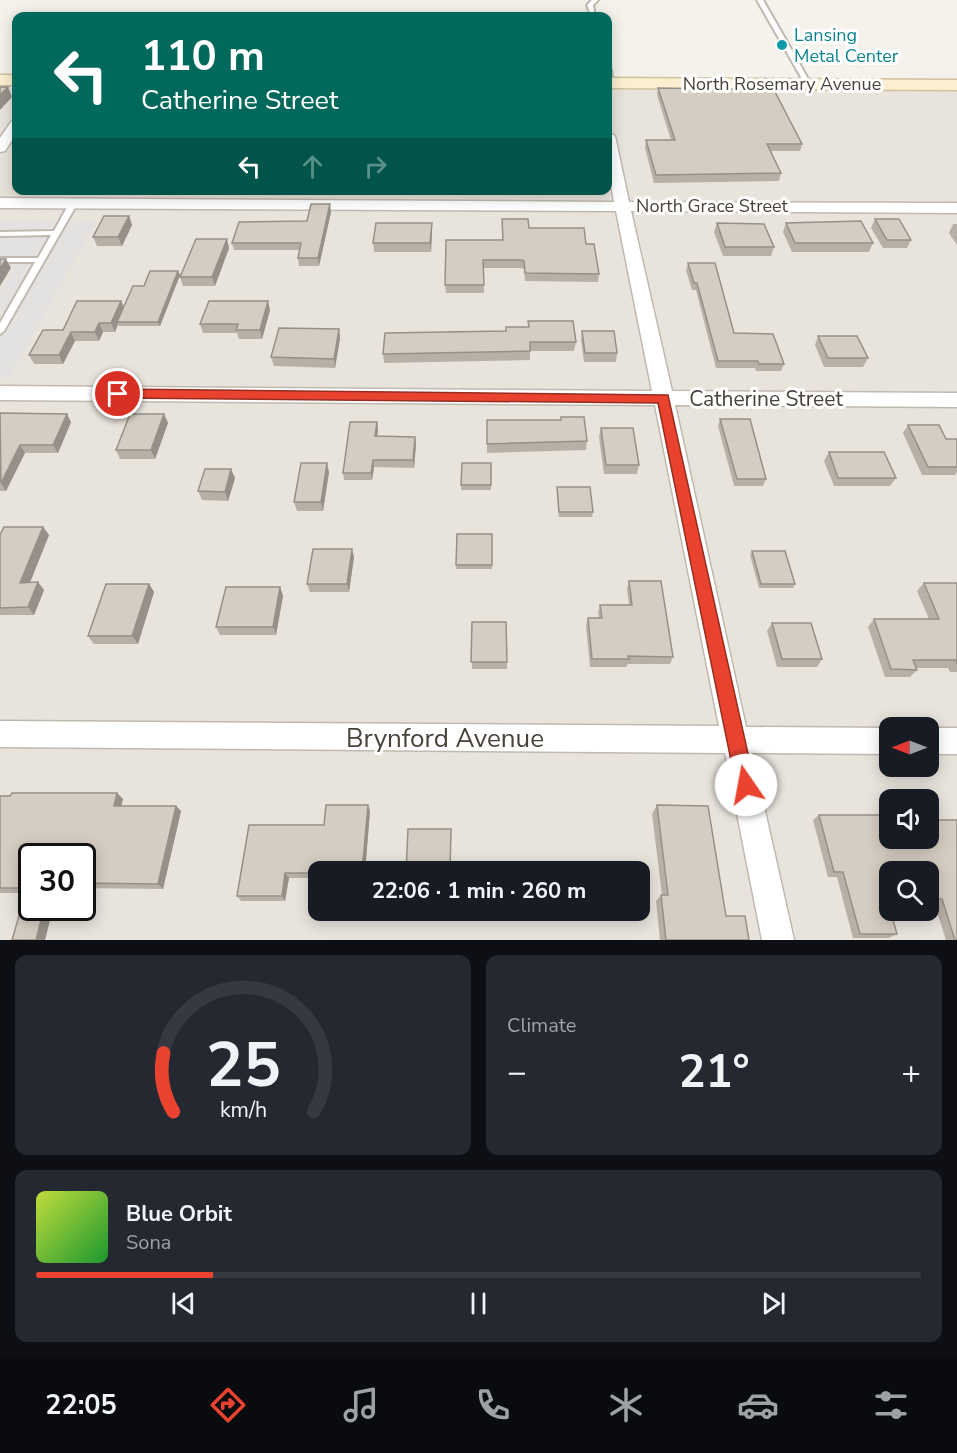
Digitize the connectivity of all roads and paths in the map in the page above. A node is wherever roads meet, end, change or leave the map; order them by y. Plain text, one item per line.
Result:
1 (760, 0) edge
2 (612, 79) edge
3 (808, 84) junction
4 (957, 85) edge
5 (12, 130) edge
6 (0, 148) edge
7 (612, 154) edge
8 (0, 203) edge
9 (73, 204) junction
10 (624, 206) junction
11 (957, 208) edge
12 (57, 233) junction
13 (0, 234) edge
14 (40, 260) junction
15 (0, 261) edge
16 (3, 322) edge
17 (0, 331) edge
18 (0, 393) edge
19 (663, 399) junction
20 (957, 399) edge
21 (0, 734) edge
22 (736, 740) junction
23 (879, 741) edge
24 (939, 741) edge
25 (957, 741) edge
26 (778, 940) edge

1 - 3 lane
2 - 3 street, North Rosemary Avenue
3 - 4 street, North Rosemary Avenue
5 - 6 street
7 - 10 street
8 - 9 street, North Grace Street
9 - 10 street, North Grace Street
9 - 12 lane
10 - 11 street, North Grace Street
10 - 19 street
12 - 13 lane
12 - 14 lane
14 - 15 lane
14 - 16 lane
16 - 17 lane
18 - 19 street, Catherine Street
19 - 20 street, Catherine Street
19 - 22 street
21 - 22 street, Brynford Avenue
22 - 23 street, Brynford Avenue
22 - 26 street
24 - 25 street

